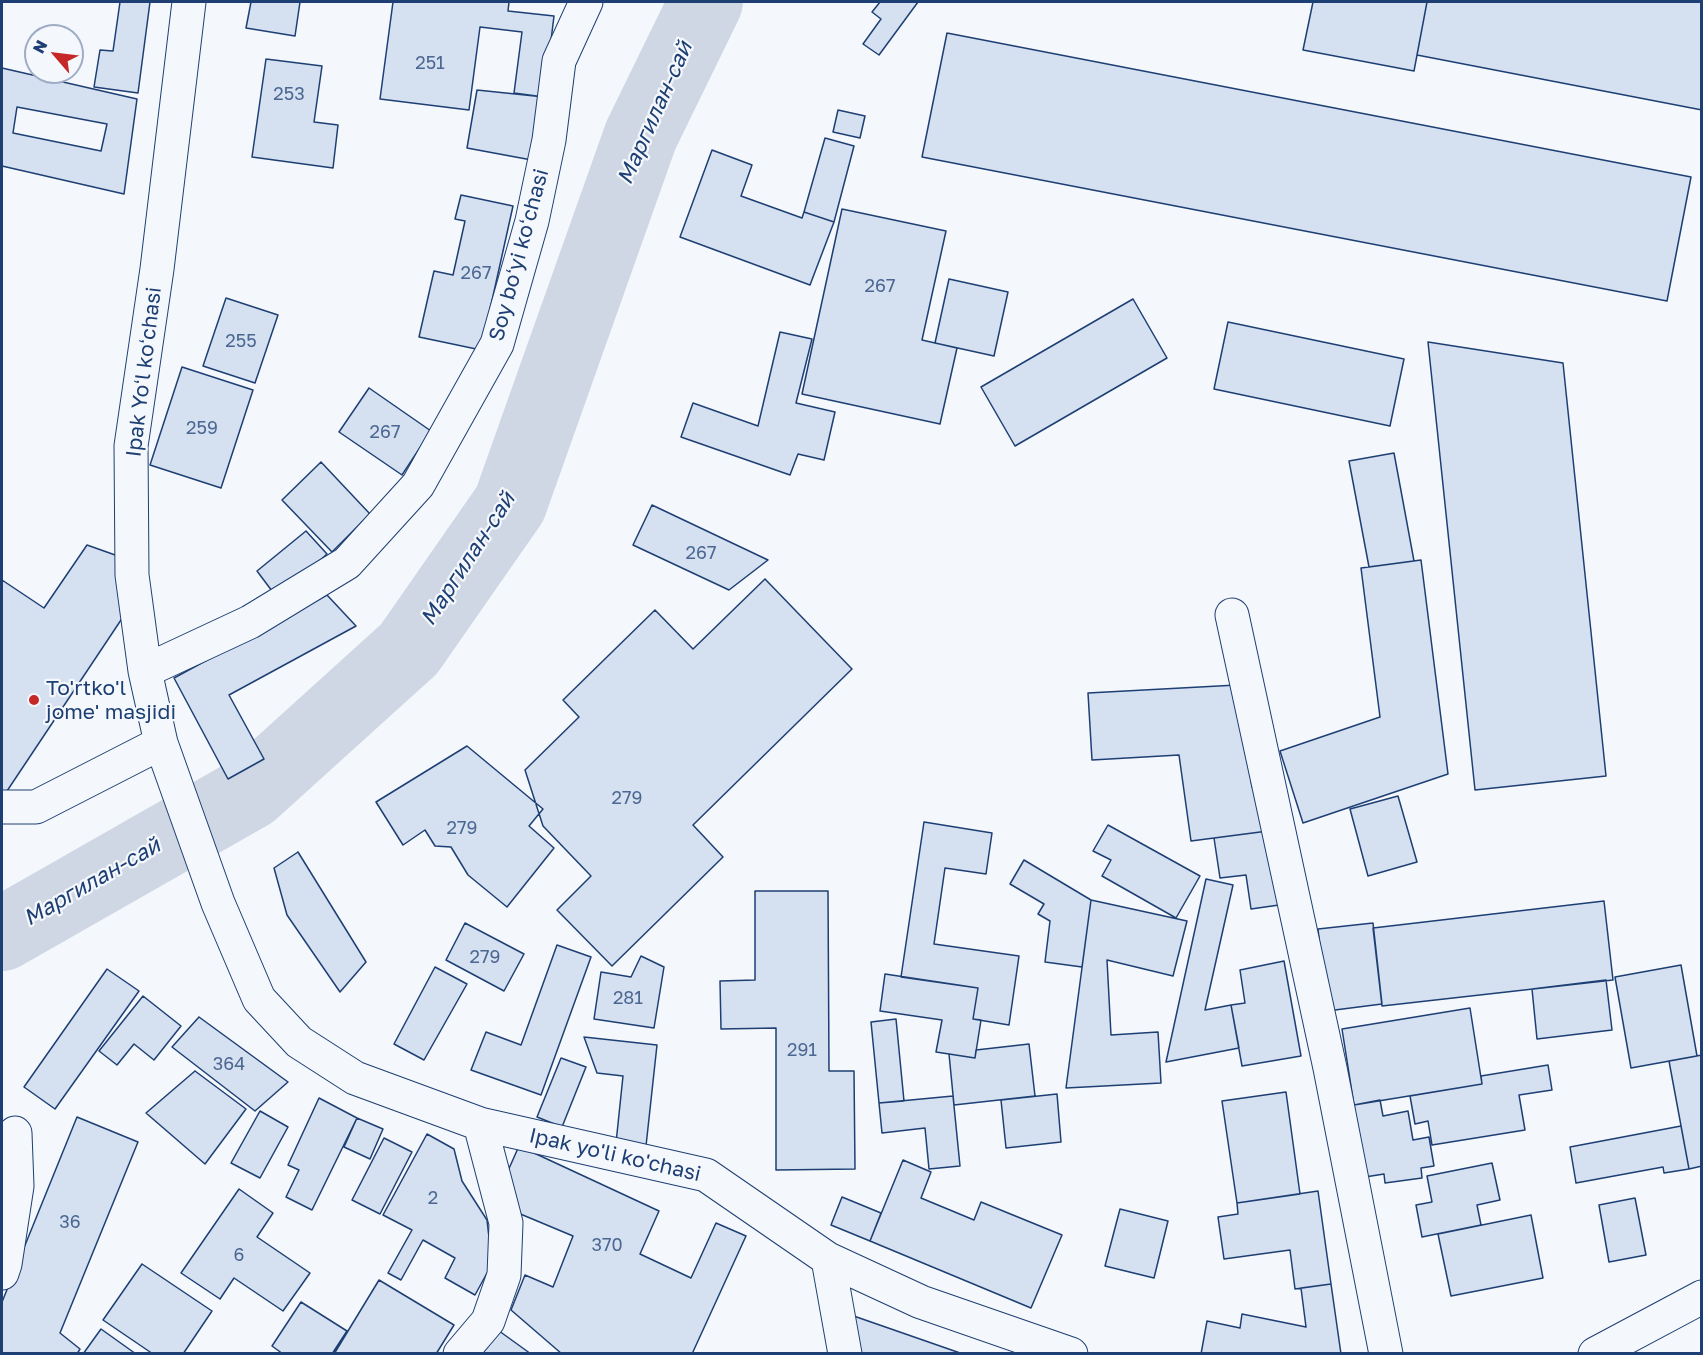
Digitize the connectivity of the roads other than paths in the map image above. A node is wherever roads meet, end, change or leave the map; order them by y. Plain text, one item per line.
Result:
1 (189, 2) edge
2 (586, 2) edge
3 (1232, 615) dead end
4 (145, 671) junction
5 (161, 743) junction
6 (180, 796) joint
7 (2, 807) edge
8 (480, 1124) junction
9 (15, 1132) dead end
10 (828, 1259) junction
11 (2, 1273) edge
12 (1701, 1297) edge
13 (460, 1353) edge
14 (845, 1353) edge
15 (1071, 1353) edge
16 (1386, 1353) edge
17 (1595, 1353) edge

1 - 4 street, Ipak Yoʻl koʻchasi
2 - 4 street, Soy boʻyi koʻchasi
3 - 16 street
4 - 5 street, Ipak Yoʻl koʻchasi
5 - 6 street, Ipak Yoʻl koʻchasi
5 - 7 street
6 - 8 street, Ipak yo'li ko'chasi
8 - 10 street, Ipak yo'li ko'chasi
8 - 13 street
9 - 11 street
10 - 14 street
10 - 15 street, Ipak yo'li ko'chasi
12 - 17 street

